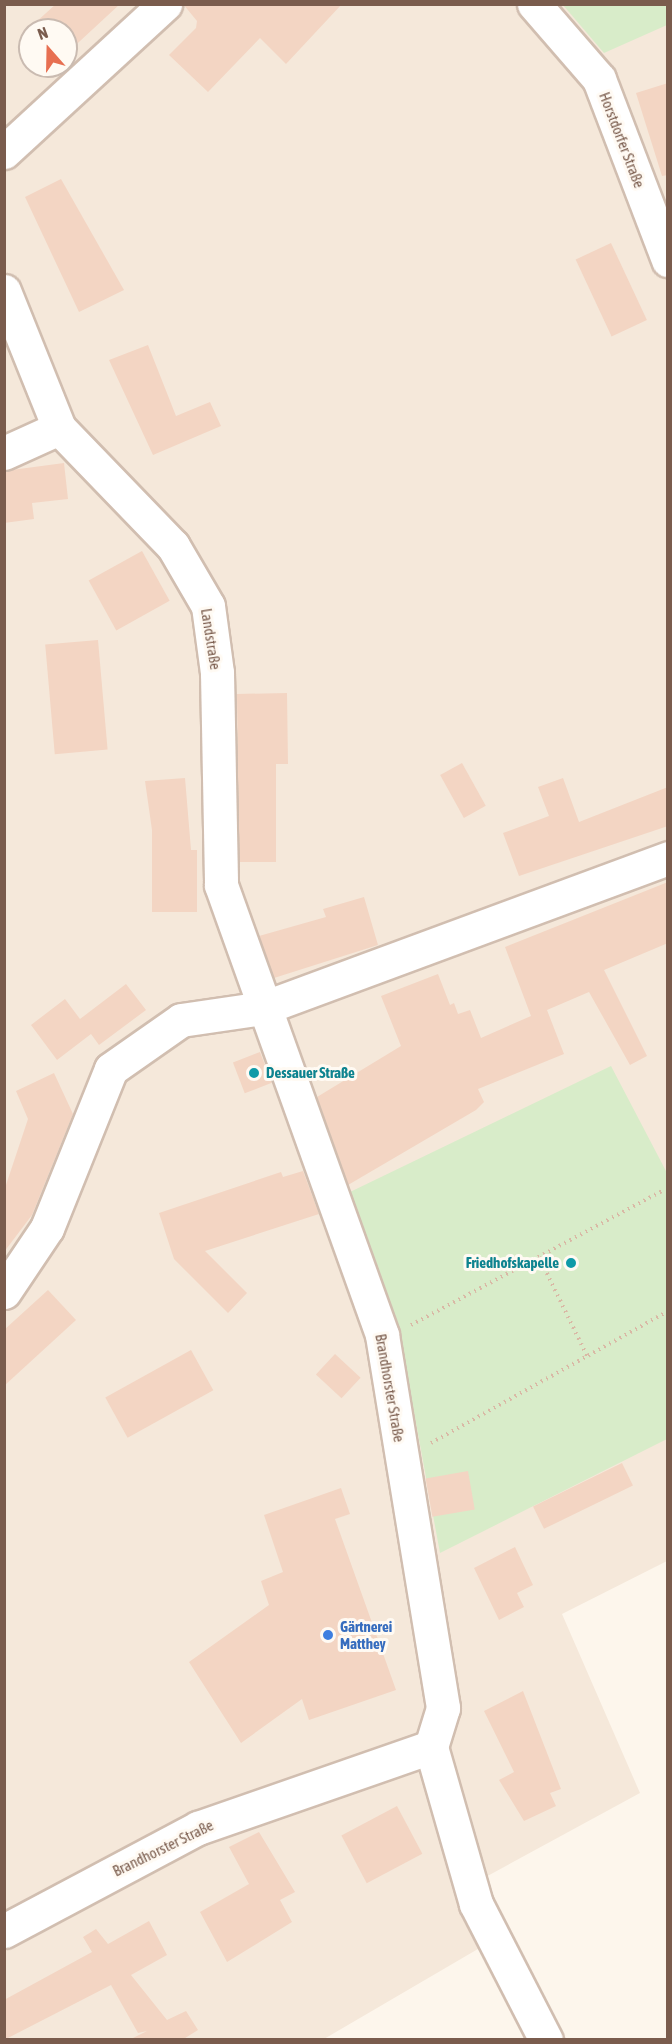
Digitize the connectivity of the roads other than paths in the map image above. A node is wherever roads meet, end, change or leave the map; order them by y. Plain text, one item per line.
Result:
1 (165, 4) edge
2 (534, 4) edge
3 (4, 152) edge
4 (668, 260) edge
5 (4, 291) edge
6 (59, 428) junction
7 (4, 453) edge
8 (668, 858) edge
9 (263, 1008) junction
10 (4, 1292) edge
11 (431, 1747) junction
12 (4, 1931) edge
13 (546, 2040) edge

1 - 3 street
2 - 4 street, Horstdorfer Straße
5 - 6 street, Landstraße
6 - 7 street
6 - 9 street, Landstraße
8 - 9 street
9 - 10 street
9 - 11 street, Brandhorster Straße
11 - 12 street, Brandhorster Straße
11 - 13 street

